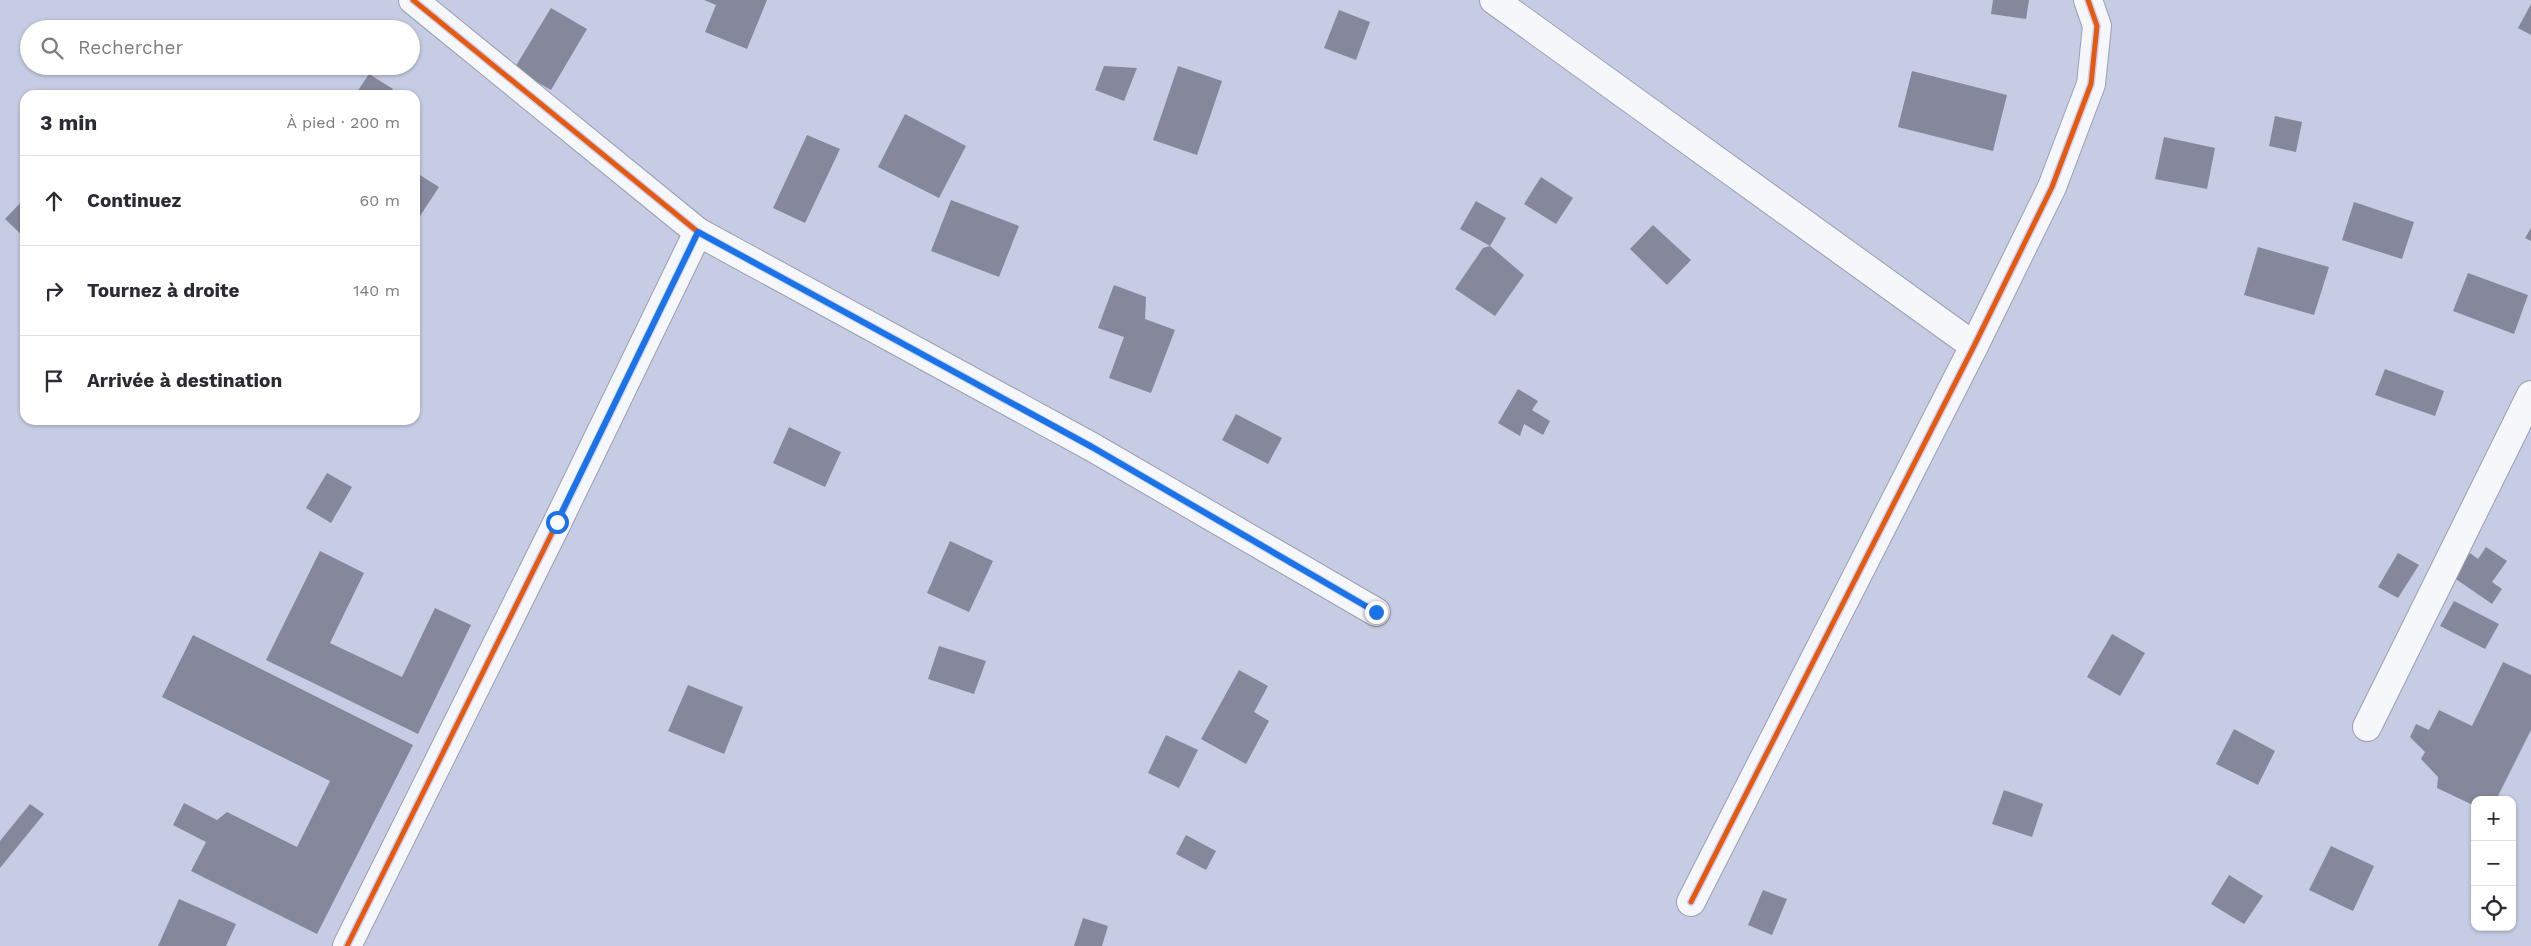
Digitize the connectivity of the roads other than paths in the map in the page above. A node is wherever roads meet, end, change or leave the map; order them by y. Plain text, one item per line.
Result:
1 (413, 0) edge
2 (1494, 0) edge
3 (2088, 0) edge
4 (698, 232) junction
5 (1974, 346) junction
6 (2531, 395) edge
7 (1376, 612) dead end
8 (2367, 727) dead end
9 (1691, 902) dead end
10 (347, 946) edge

1 - 4 street
2 - 5 street
3 - 5 street
4 - 7 street
4 - 10 street
5 - 9 street
6 - 8 street

